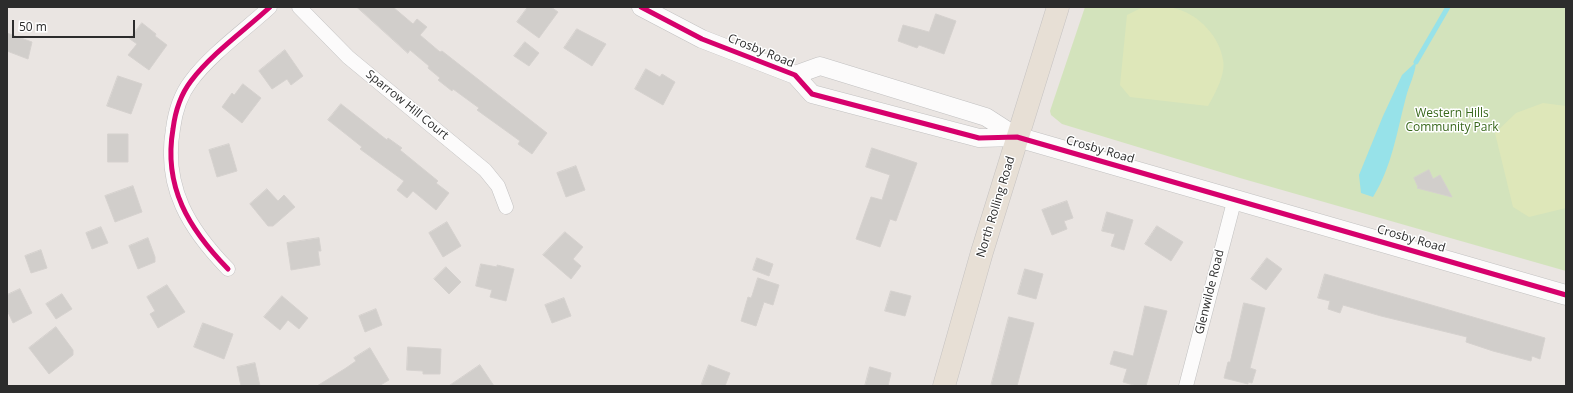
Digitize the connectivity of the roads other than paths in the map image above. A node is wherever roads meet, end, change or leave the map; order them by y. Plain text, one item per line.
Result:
1 (270, 7) edge
2 (300, 7) edge
3 (641, 7) edge
4 (1058, 7) edge
5 (795, 75) junction
6 (1017, 137) junction
7 (1234, 198) junction
8 (506, 207) dead end
9 (228, 269) dead end
10 (1566, 295) edge
11 (944, 386) edge
12 (1186, 386) edge

1 - 9 street
2 - 8 street, Sparrow Hill Court
3 - 5 street, Crosby Road
4 - 6 main road, North Rolling Road
5 - 6 street, Crosby Road
5 - 6 street, Crosby Road
6 - 7 main road, Crosby Road
6 - 11 main road, North Rolling Road
7 - 10 main road, Crosby Road
7 - 12 street, Glenwilde Road

